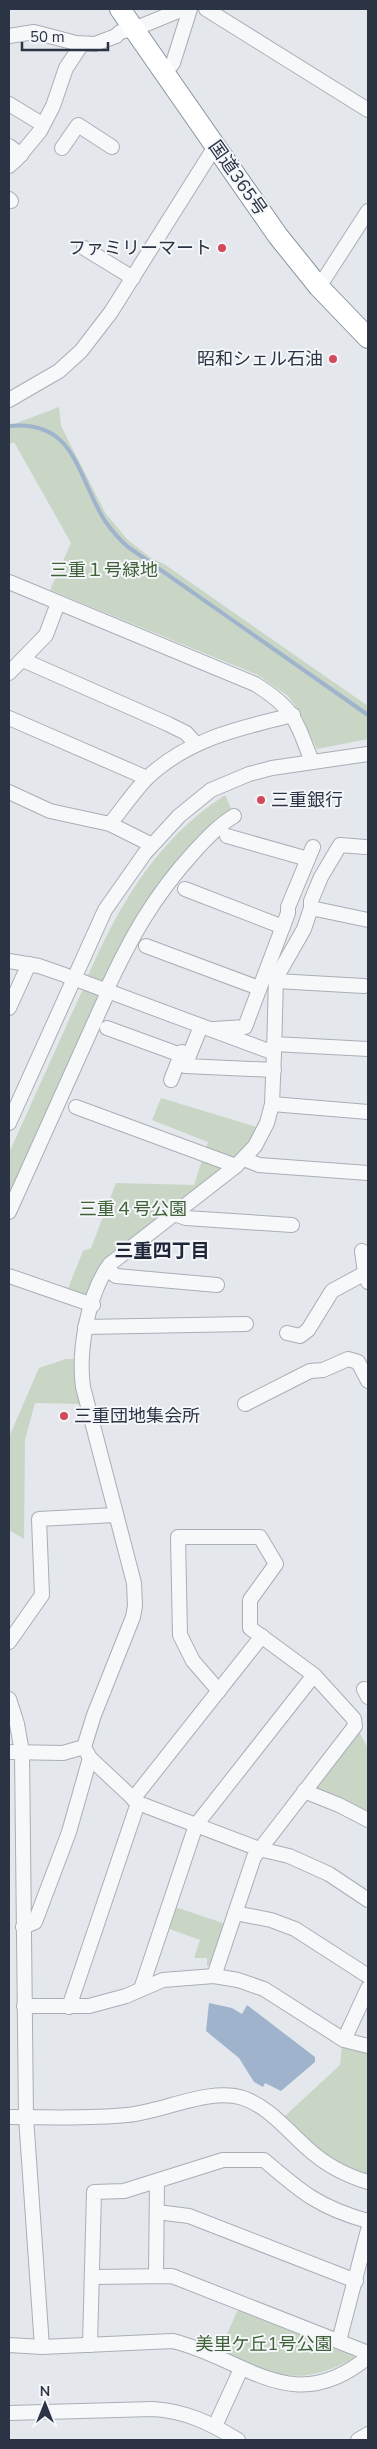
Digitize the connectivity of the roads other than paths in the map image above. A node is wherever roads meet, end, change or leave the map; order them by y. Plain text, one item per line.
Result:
1 (120, 9) edge
2 (183, 9) edge
3 (190, 9) edge
4 (206, 9) edge
5 (134, 29) junction
6 (9, 36) edge
7 (82, 44) junction
8 (165, 73) junction
9 (9, 104) edge
10 (368, 110) edge
11 (42, 124) junction
12 (216, 145) junction
13 (9, 146) edge
14 (112, 147) dead end
15 (62, 148) dead end
16 (20, 155) junction
17 (9, 168) edge
18 (368, 211) edge
19 (84, 248) dead end
20 (133, 278) junction
21 (319, 287) junction
22 (368, 338) edge
23 (9, 400) edge
24 (9, 582) edge
25 (58, 603) junction
26 (18, 659) edge
27 (9, 673) edge
28 (293, 714) junction
29 (9, 718) edge
30 (196, 744) junction
31 (368, 754) edge
32 (312, 762) junction
33 (147, 778) junction
34 (9, 792) edge
35 (234, 816) dead end
36 (110, 824) junction
37 (227, 836) dead end
38 (152, 845) junction
39 (365, 847) dead end
40 (185, 889) dead end
41 (311, 908) junction
42 (368, 920) edge
43 (282, 927) junction
44 (146, 946) dead end
45 (9, 961) edge
46 (29, 964) junction
47 (73, 979) junction
48 (276, 981) junction
49 (364, 986) dead end
50 (259, 988) junction
51 (107, 991) junction
52 (9, 1008) edge
53 (201, 1026) junction
54 (107, 1028) dead end
55 (274, 1048) junction
56 (368, 1049) edge
57 (181, 1055) junction
58 (274, 1070) junction
59 (171, 1080) dead end
60 (272, 1104) junction
61 (76, 1106) dead end
62 (368, 1112) edge
63 (9, 1123) edge
64 (240, 1162) junction
65 (368, 1174) edge
66 (9, 1212) edge
67 (174, 1214) junction
68 (292, 1225) dead end
69 (362, 1251) dead end
70 (107, 1269) junction
71 (9, 1276) edge
72 (367, 1277) edge
73 (216, 1285) dead end
74 (93, 1305) junction
75 (246, 1324) dead end
76 (85, 1327) junction
77 (287, 1333) dead end
78 (368, 1380) edge
79 (245, 1404) dead end
80 (116, 1515) junction
81 (262, 1636) junction
82 (9, 1642) edge
83 (314, 1675) junction
84 (219, 1691) junction
85 (9, 1699) edge
86 (15, 1752) edge
87 (87, 1753) junction
88 (304, 1791) junction
89 (135, 1801) junction
90 (368, 1820) edge
91 (196, 1826) junction
92 (259, 1849) junction
93 (368, 1900) edge
94 (235, 1914) junction
95 (23, 1927) junction
96 (214, 1976) junction
97 (368, 1976) edge
98 (368, 1988) edge
99 (141, 1989) junction
100 (24, 2006) junction
101 (69, 2007) junction
102 (344, 2040) junction
103 (368, 2046) edge
104 (9, 2117) edge
105 (26, 2117) junction
106 (157, 2181) junction
107 (368, 2182) edge
108 (157, 2212) junction
109 (368, 2221) edge
110 (368, 2230) edge
111 (156, 2275) junction
112 (92, 2277) junction
113 (356, 2281) junction
114 (339, 2341) junction
115 (9, 2345) edge
116 (90, 2346) junction
117 (42, 2347) junction
118 (368, 2355) edge
119 (241, 2369) junction
120 (9, 2413) edge
121 (215, 2426) junction
122 (368, 2434) edge
123 (238, 2440) edge
124 (358, 2440) edge

1 - 5 highway, 国道365号
2 - 5 street
3 - 8 street
4 - 10 street
5 - 7 street
5 - 8 highway, 国道365号
6 - 7 street
7 - 11 street
8 - 12 highway, 国道365号
9 - 11 street
11 - 16 street
12 - 20 street
12 - 21 highway, 国道365号
13 - 16 street
14 - 15 street
16 - 17 street
18 - 21 street
19 - 20 street
20 - 23 street
21 - 22 highway, 国道365号
24 - 25 street
25 - 26 street
25 - 28 street
26 - 27 street
26 - 30 street
28 - 30 street
28 - 32 street
29 - 33 street
30 - 33 street
31 - 32 street
32 - 38 street
33 - 36 street
34 - 36 street
35 - 51 street
36 - 38 street
37 - 43 street
38 - 47 street
39 - 41 street
40 - 43 street
41 - 42 street
41 - 48 street
43 - 50 street
44 - 50 street
45 - 46 street
46 - 47 street
46 - 52 street
47 - 51 street
47 - 63 street
48 - 49 street
48 - 55 street
50 - 53 street
51 - 53 street
51 - 66 street
53 - 55 street
53 - 57 street
53 - 58 street
54 - 57 street
55 - 56 street
55 - 58 street
57 - 59 street
58 - 60 street
60 - 62 street
60 - 64 street
61 - 64 street
64 - 65 street
64 - 67 street
67 - 68 street
67 - 70 street
69 - 72 street
70 - 73 street
70 - 74 street
71 - 74 street
72 - 77 street
74 - 76 street
75 - 76 street
76 - 80 street
78 - 79 street
80 - 82 street
80 - 87 street
81 - 83 street
81 - 84 street
81 - 84 street
83 - 88 street
83 - 91 street
84 - 89 street
85 - 86 street
86 - 87 street
86 - 95 street
87 - 89 street
87 - 95 street
88 - 90 street
88 - 92 street
89 - 91 street
89 - 101 street
91 - 92 street
91 - 99 street
92 - 93 street
92 - 94 street
94 - 96 street
94 - 97 street
95 - 100 street
96 - 99 street
96 - 102 street
98 - 102 street
99 - 101 street
100 - 101 street
100 - 105 street
102 - 103 street
104 - 105 street
105 - 107 street
105 - 117 street
106 - 108 street
106 - 109 street
106 - 112 street
108 - 111 street
108 - 113 street
110 - 113 street
111 - 112 street
111 - 114 street
112 - 116 street
113 - 114 street
114 - 118 street
115 - 117 street
116 - 117 street
116 - 119 street
118 - 119 street
119 - 121 street
120 - 121 street
121 - 123 street
122 - 124 street

